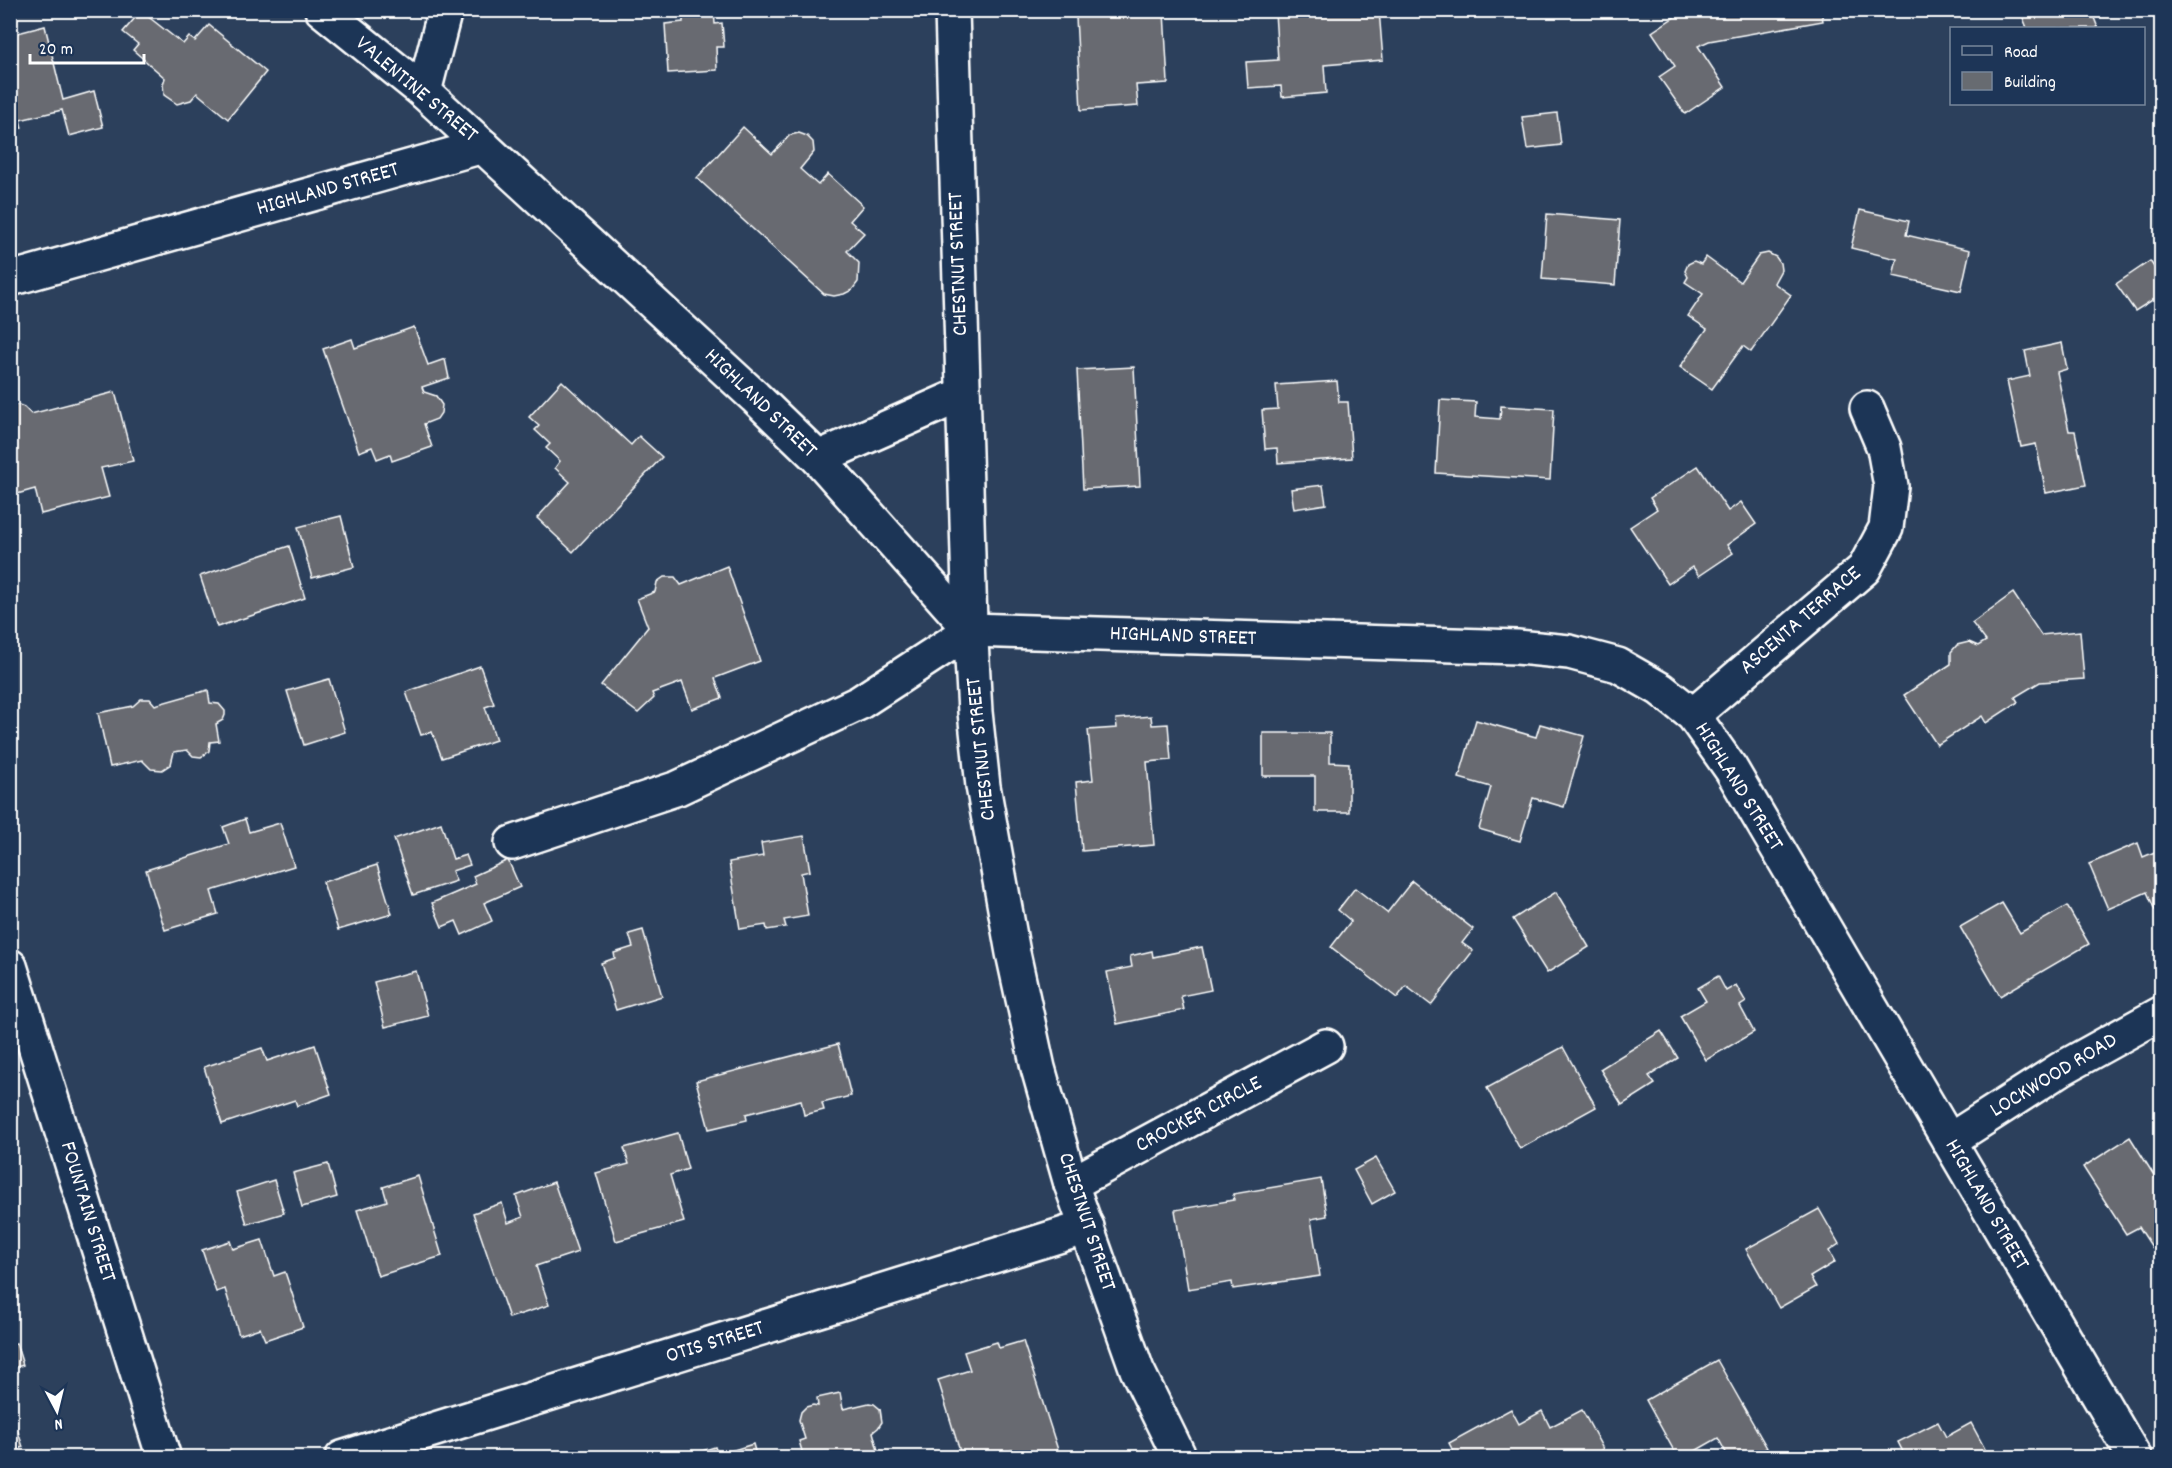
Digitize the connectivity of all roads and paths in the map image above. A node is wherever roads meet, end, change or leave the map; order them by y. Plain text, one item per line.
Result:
1 (322, 10) edge
2 (445, 10) edge
3 (952, 10) edge
4 (424, 92) junction
5 (483, 146) junction
6 (10, 279) edge
7 (963, 394) junction
8 (1867, 408) dead end
9 (818, 458) junction
10 (971, 630) junction
11 (1693, 715) junction
12 (512, 843) dead end
13 (10, 966) edge
14 (2162, 1013) edge
15 (1326, 1046) dead end
16 (1949, 1141) junction
17 (1071, 1184) junction
18 (1087, 1227) junction
19 (164, 1458) edge
20 (342, 1458) edge
21 (1180, 1458) edge
22 (2135, 1458) edge

1 - 4 street, VALENTINE STREET
2 - 4 street
3 - 7 street, CHESTNUT STREET
4 - 5 street, VALENTINE STREET
5 - 6 street, HIGHLAND STREET
5 - 9 street, HIGHLAND STREET
7 - 9 street
7 - 10 street, CHESTNUT STREET
8 - 11 street, ASCENTA TERRACE
9 - 10 street, HIGHLAND STREET
10 - 11 street, HIGHLAND STREET
10 - 12 street
10 - 17 street, CHESTNUT STREET
11 - 16 street, HIGHLAND STREET
13 - 19 street, FOUNTAIN STREET
14 - 16 street, LOCKWOOD ROAD
15 - 17 street, CROCKER CIRCLE
16 - 22 street, HIGHLAND STREET
17 - 18 street, CHESTNUT STREET
18 - 20 street, OTIS STREET
18 - 21 street, CHESTNUT STREET

